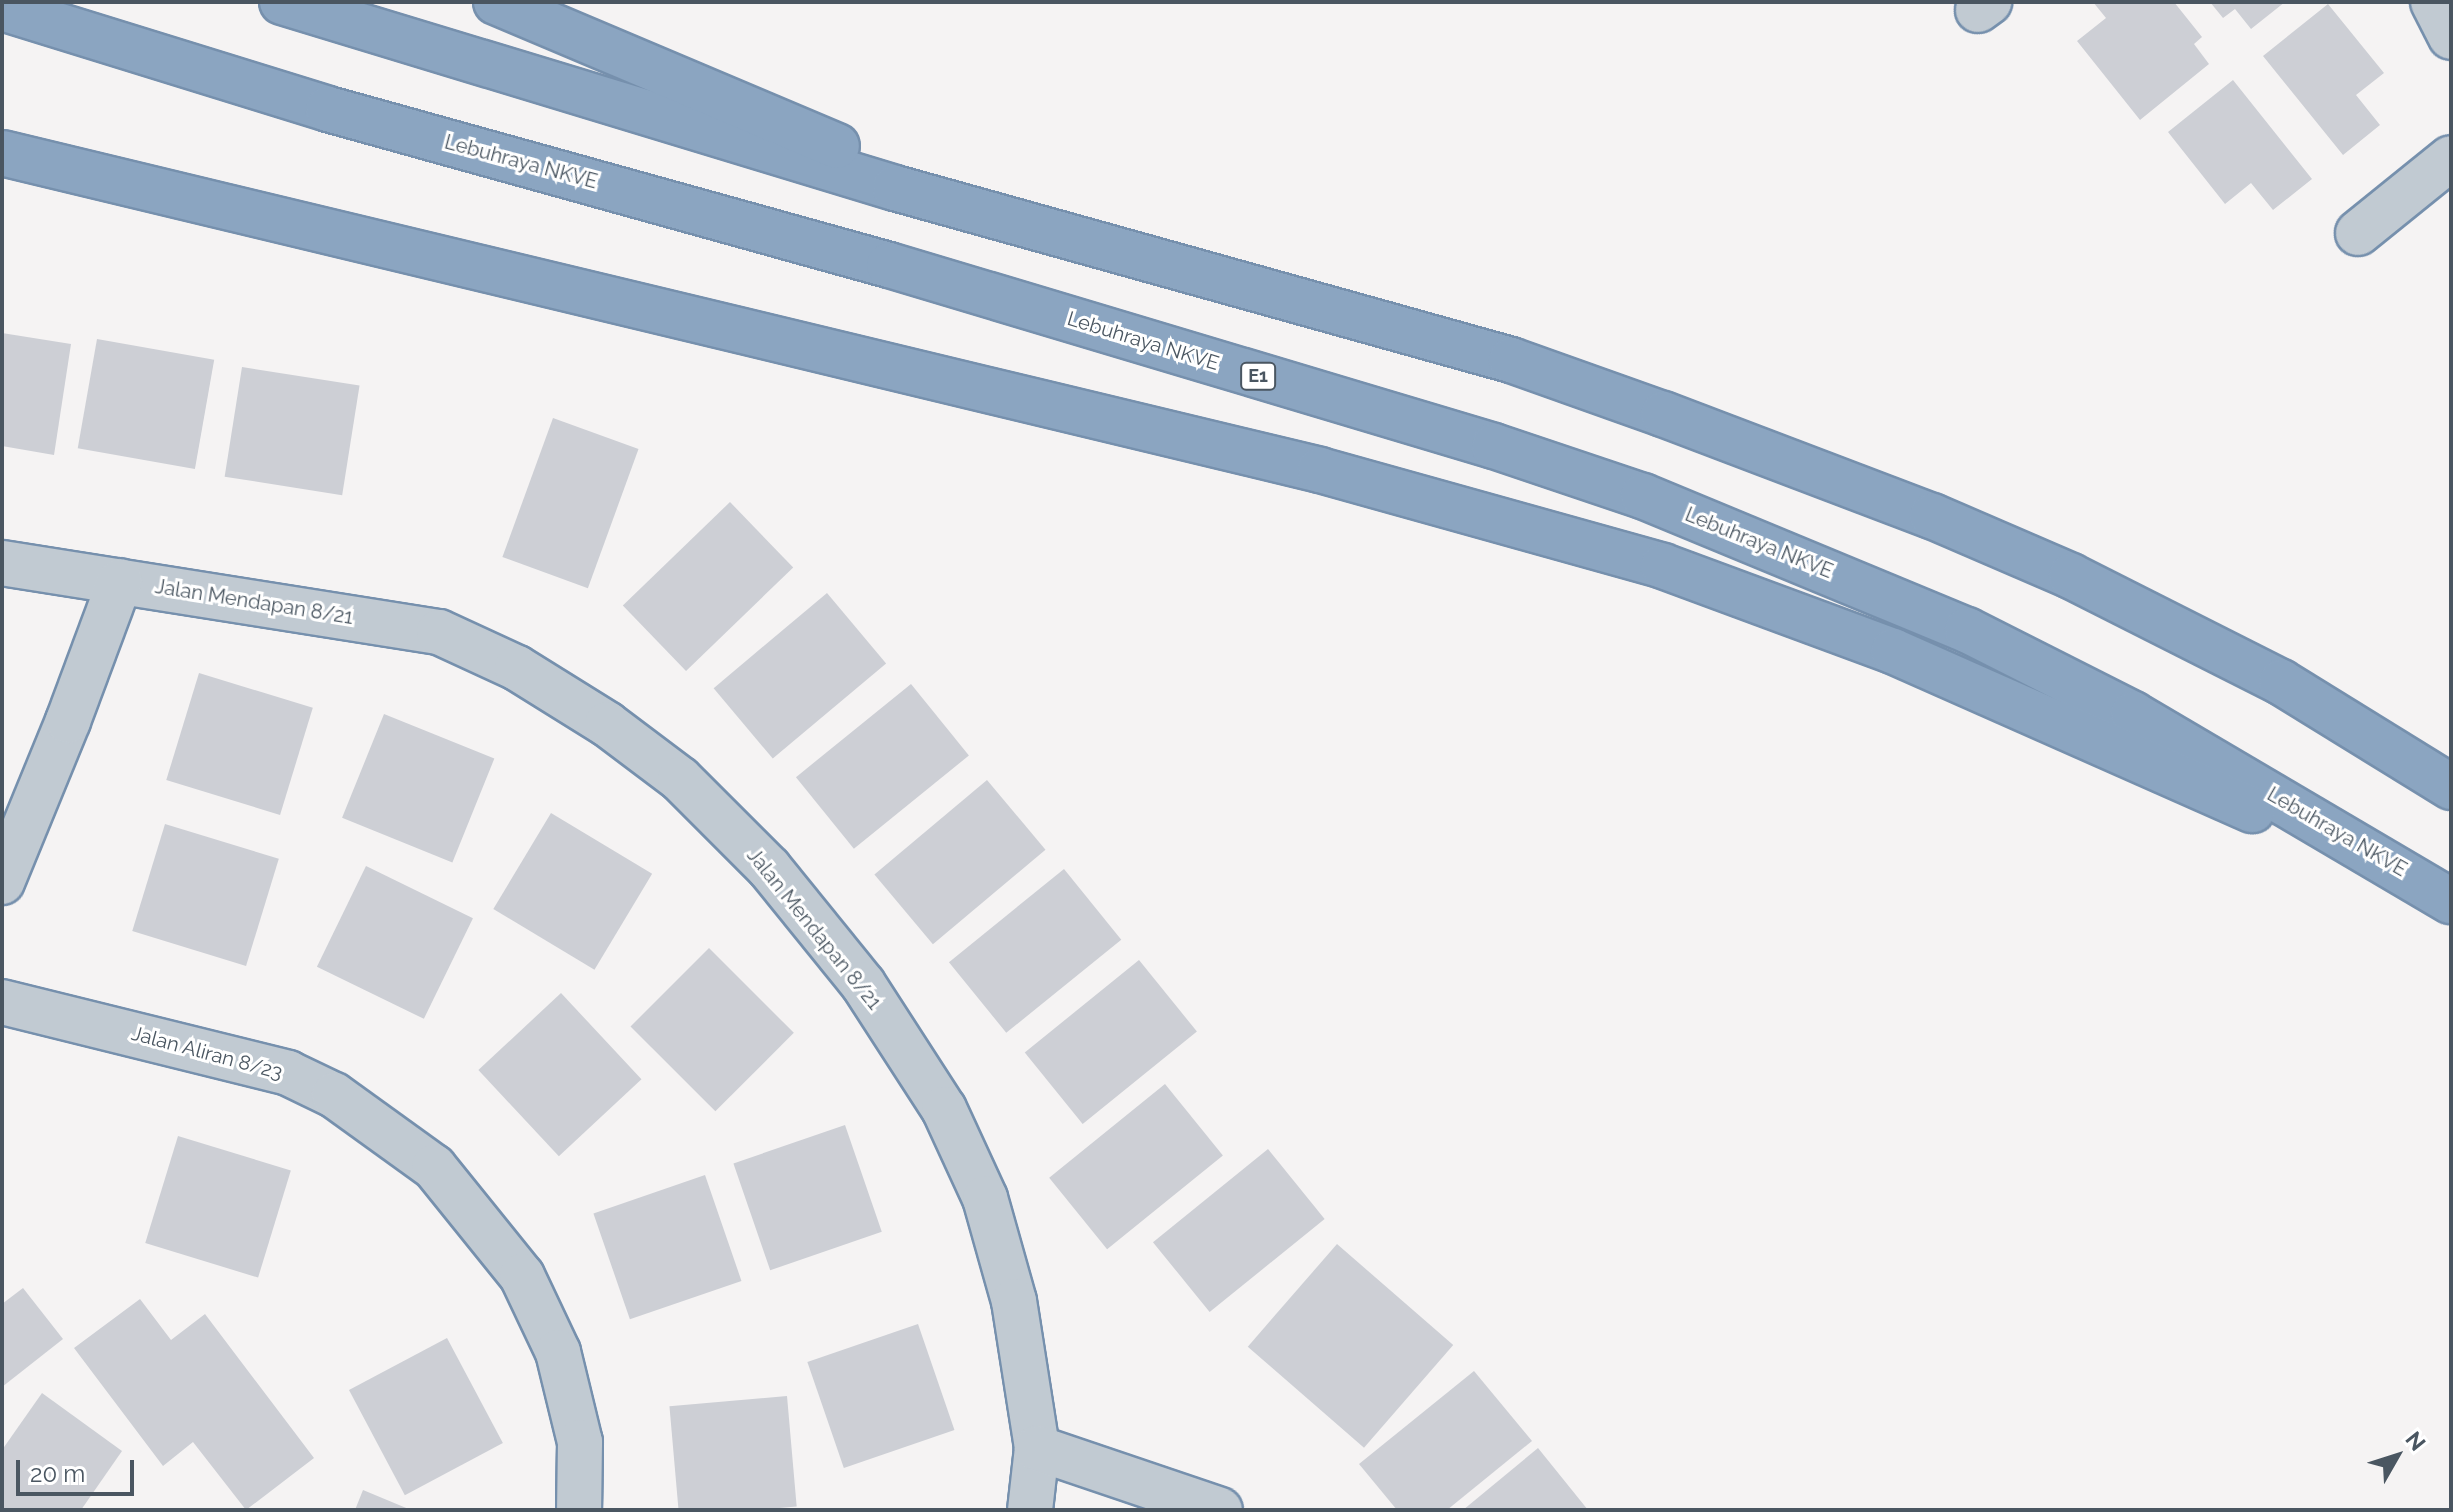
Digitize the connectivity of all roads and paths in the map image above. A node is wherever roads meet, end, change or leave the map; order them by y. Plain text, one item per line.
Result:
1 (282, 2) edge
2 (496, 2) edge
3 (2433, 2) edge
4 (2, 8) edge
5 (2451, 37) edge
6 (2, 153) edge
7 (2451, 158) edge
8 (1017, 222) junction
9 (2358, 233) dead end
10 (2, 563) edge
11 (120, 581) junction
12 (2451, 787) edge
13 (2, 882) edge
14 (2441, 894) edge
15 (2, 1002) edge
16 (1037, 1448) junction
17 (579, 1510) edge
18 (1030, 1510) edge
19 (1220, 1510) edge

1 - 8 highway
2 - 8 highway
3 - 5 street
4 - 14 highway, Lebuhraya NKVE / E1
6 - 14 highway
7 - 9 street
8 - 12 highway
10 - 11 street, Jalan Mendapan 8/21
11 - 13 street
11 - 16 street, Jalan Mendapan 8/21
15 - 17 street, Jalan Aliran 8/23
16 - 18 street, Jalan Mendapan 8/21
16 - 19 street

